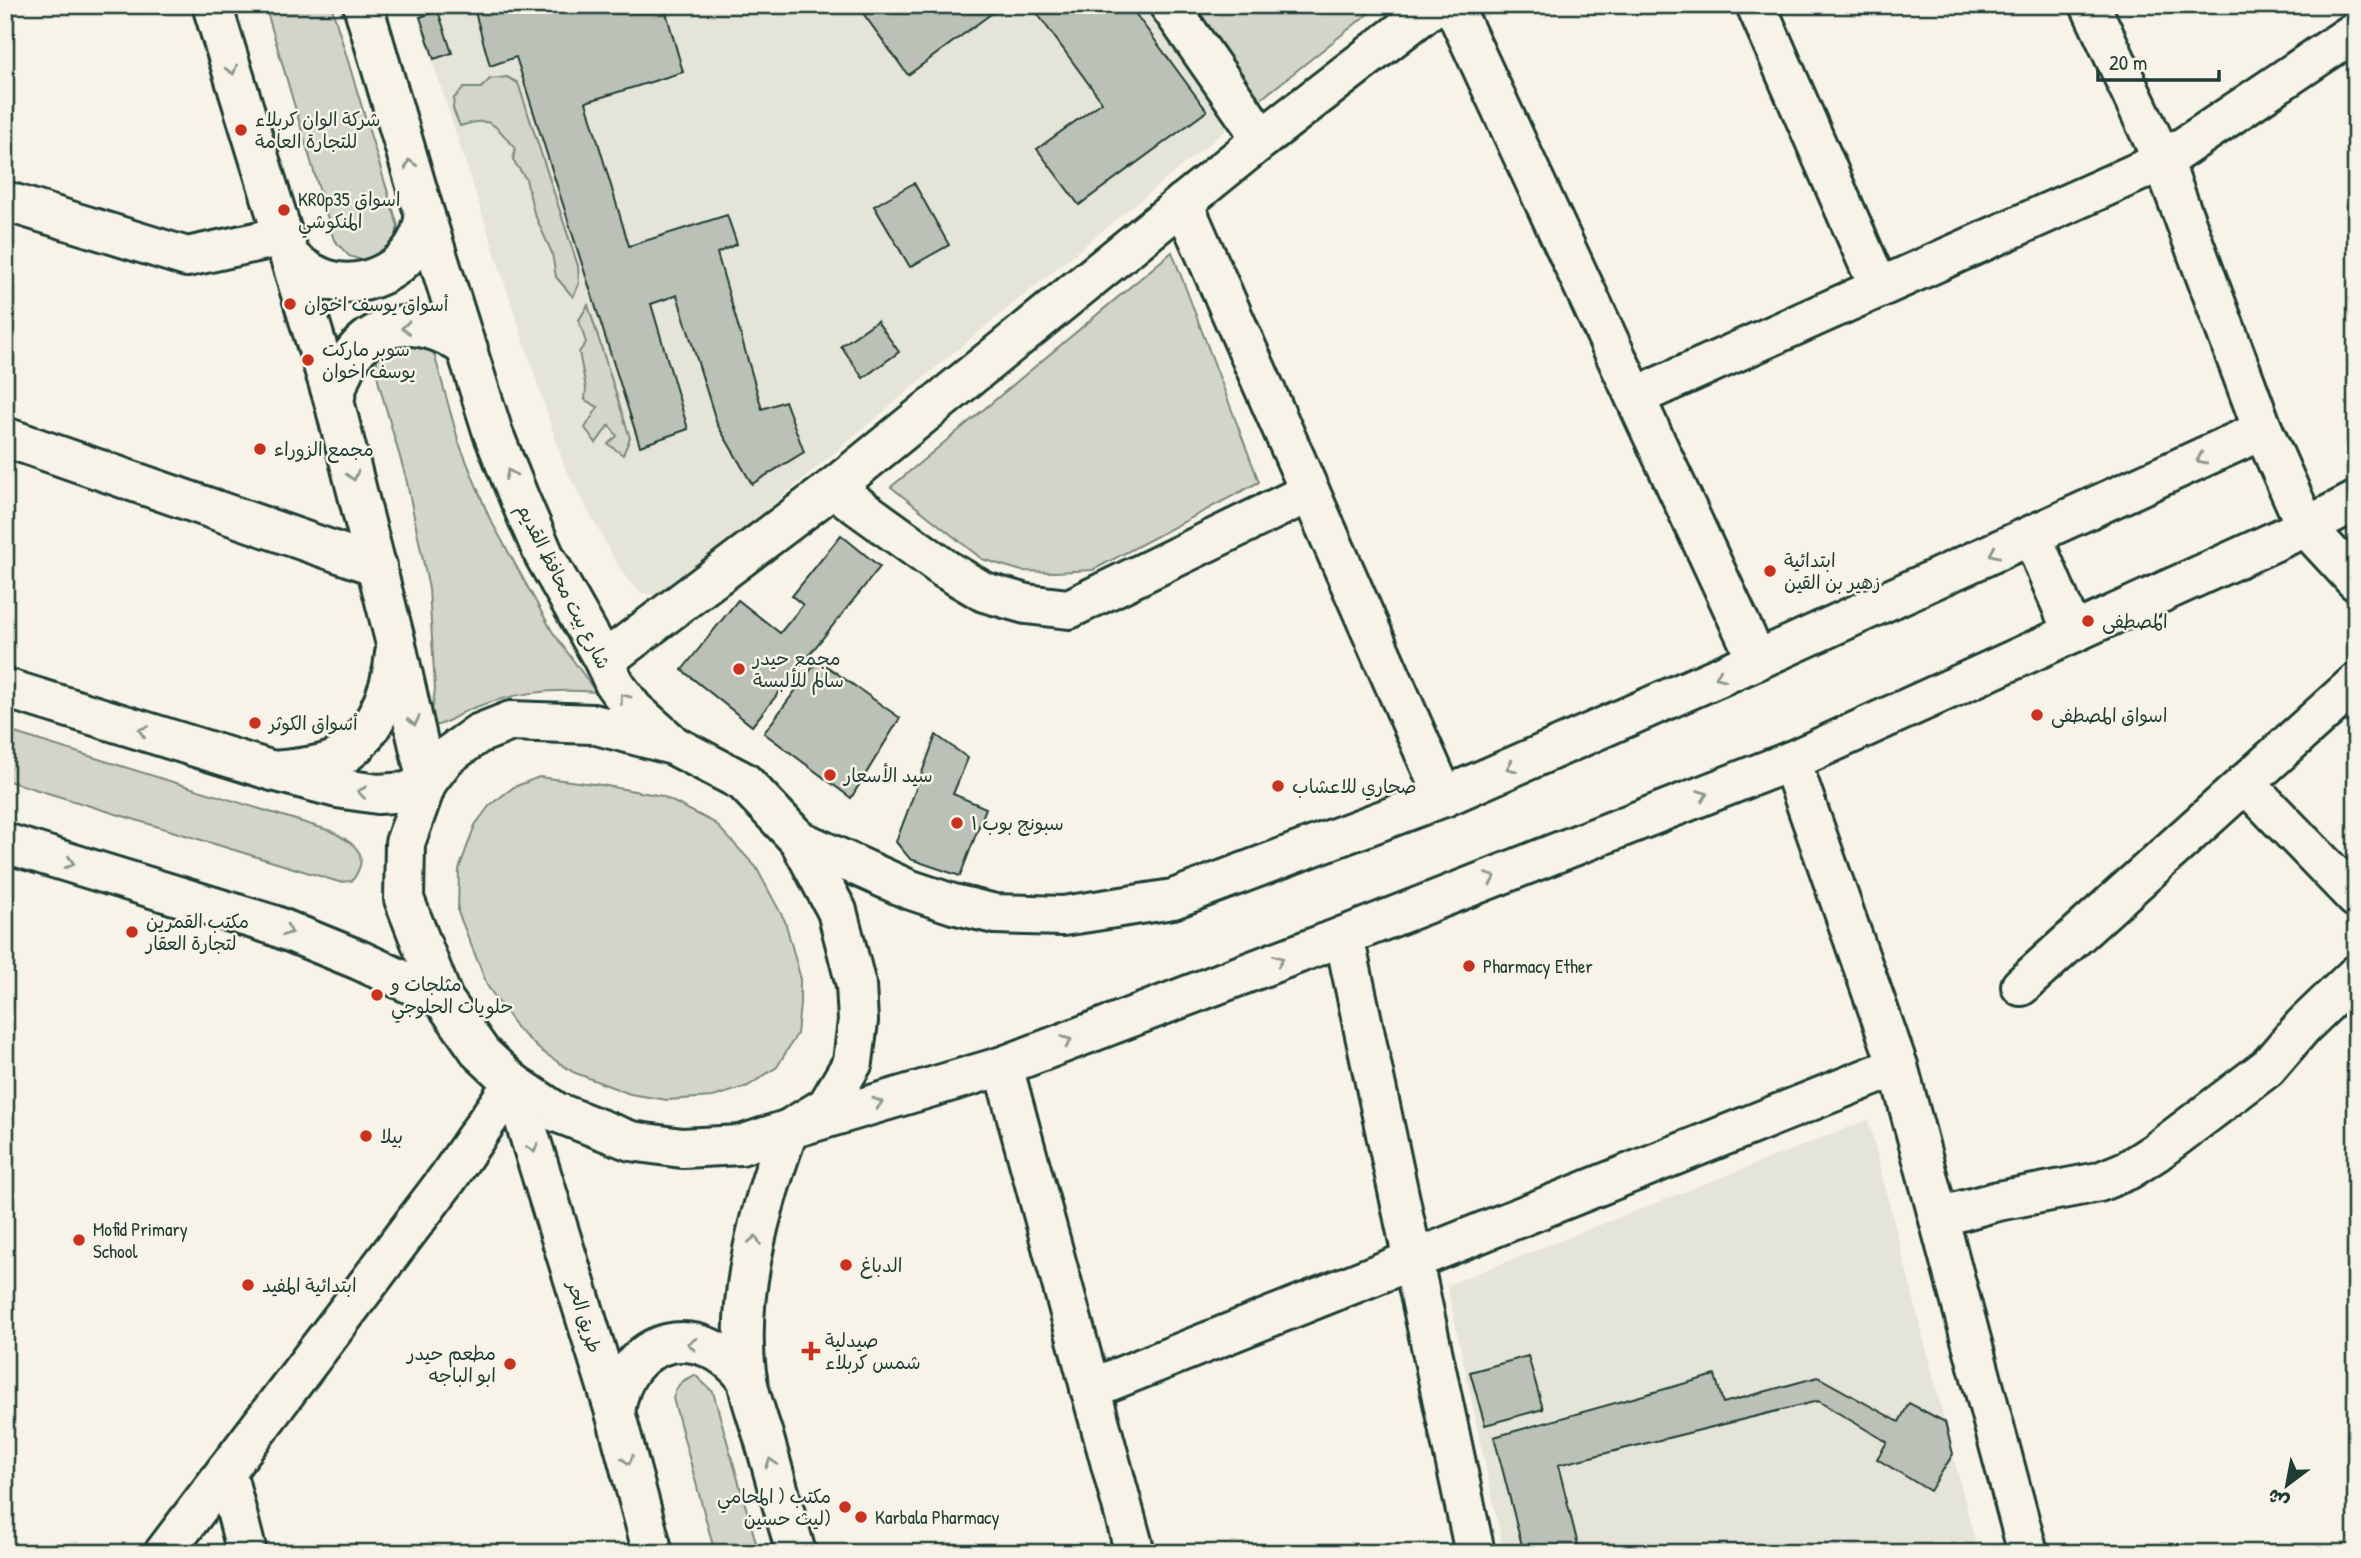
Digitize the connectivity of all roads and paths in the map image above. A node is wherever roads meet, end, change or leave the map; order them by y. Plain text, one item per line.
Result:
1 (212, 5) edge
2 (363, 5) edge
3 (1168, 5) edge
4 (1435, 5) edge
5 (1453, 5) edge
6 (2090, 5) edge
7 (1762, 7) edge
8 (2356, 31) edge
9 (1262, 139) junction
10 (2163, 161) junction
11 (5, 201) edge
12 (1183, 203) junction
13 (425, 216) junction
14 (287, 247) junction
15 (1879, 288) junction
16 (468, 349) junction
17 (1635, 397) junction
18 (334, 401) junction
19 (2263, 430) junction
20 (5, 436) edge
21 (833, 488) junction
22 (1310, 492) junction
23 (2356, 501) edge
24 (2306, 527) junction
25 (2032, 536) junction
26 (377, 566) junction
27 (2356, 581) edge
28 (2073, 633) junction
29 (396, 640) junction
30 (1757, 660) junction
31 (604, 661) junction
32 (2356, 683) edge
33 (5, 688) edge
34 (673, 745) junction
35 (1791, 761) junction
36 (273, 771) junction
37 (428, 782) junction
38 (2245, 783) junction
39 (1444, 797) junction
40 (799, 840) junction
41 (8, 849) edge
42 (2356, 898) edge
43 (1344, 936) junction
44 (2356, 975) edge
45 (2021, 986) dead end
46 (443, 999) junction
47 (1003, 1066) junction
48 (1898, 1066) junction
49 (513, 1083) junction
50 (789, 1129) junction
51 (1939, 1217) junction
52 (1413, 1260) junction
53 (747, 1379) junction
54 (1090, 1389) junction
55 (615, 1412) junction
56 (226, 1471) junction
57 (164, 1553) edge
58 (247, 1553) edge
59 (653, 1553) edge
60 (796, 1553) edge
61 (1135, 1553) edge
62 (1475, 1553) edge
63 (2028, 1553) edge

1 -> 14 street
13 -> 2 street, شارع بيت محافظ القديم
3 - 9 street
4 - 9 street
5 - 17 street
6 - 10 street
7 - 15 street
8 - 10 street
9 - 12 street
10 - 15 street
10 - 19 street
11 - 14 street
12 - 21 street
12 - 22 street
13 - 14 street
13 - 16 street, شارع بيت محافظ القديم
14 - 18 street
15 - 17 street
16 -> 18 street
31 -> 16 street, شارع بيت محافظ القديم
17 - 30 street
18 -> 26 street
19 - 24 street
19 -> 25 street
20 - 26 street
21 - 22 street
21 - 31 street
22 - 39 street
23 - 24 street
24 - 27 street
24 - 28 street
25 - 28 street
25 -> 30 street
26 - 29 street
28 - 35 street
29 - 36 street
29 -> 37 street
30 -> 39 street
34 -> 31 street, شارع بيت محافظ القديم
32 - 38 street
36 -> 33 street
34 - 37 street
34 - 40 street
43 -> 35 street
35 - 48 street
37 -> 36 street
37 - 46 street
38 - 42 street
38 - 45 street
39 - 40 street
40 - 50 street
41 -> 46 street
47 -> 43 street
43 - 52 street
44 - 51 street
46 - 49 street
50 -> 47 street
47 - 54 street
48 - 51 street
48 - 52 street
49 - 50 street
49 -> 55 street, طريق الحر
49 - 56 street
53 -> 50 street
51 - 63 street
52 - 54 street
52 - 62 street
53 -> 55 street
60 -> 53 street
54 - 61 street
55 -> 59 street, طريق الحر
56 - 57 street
56 - 58 street

